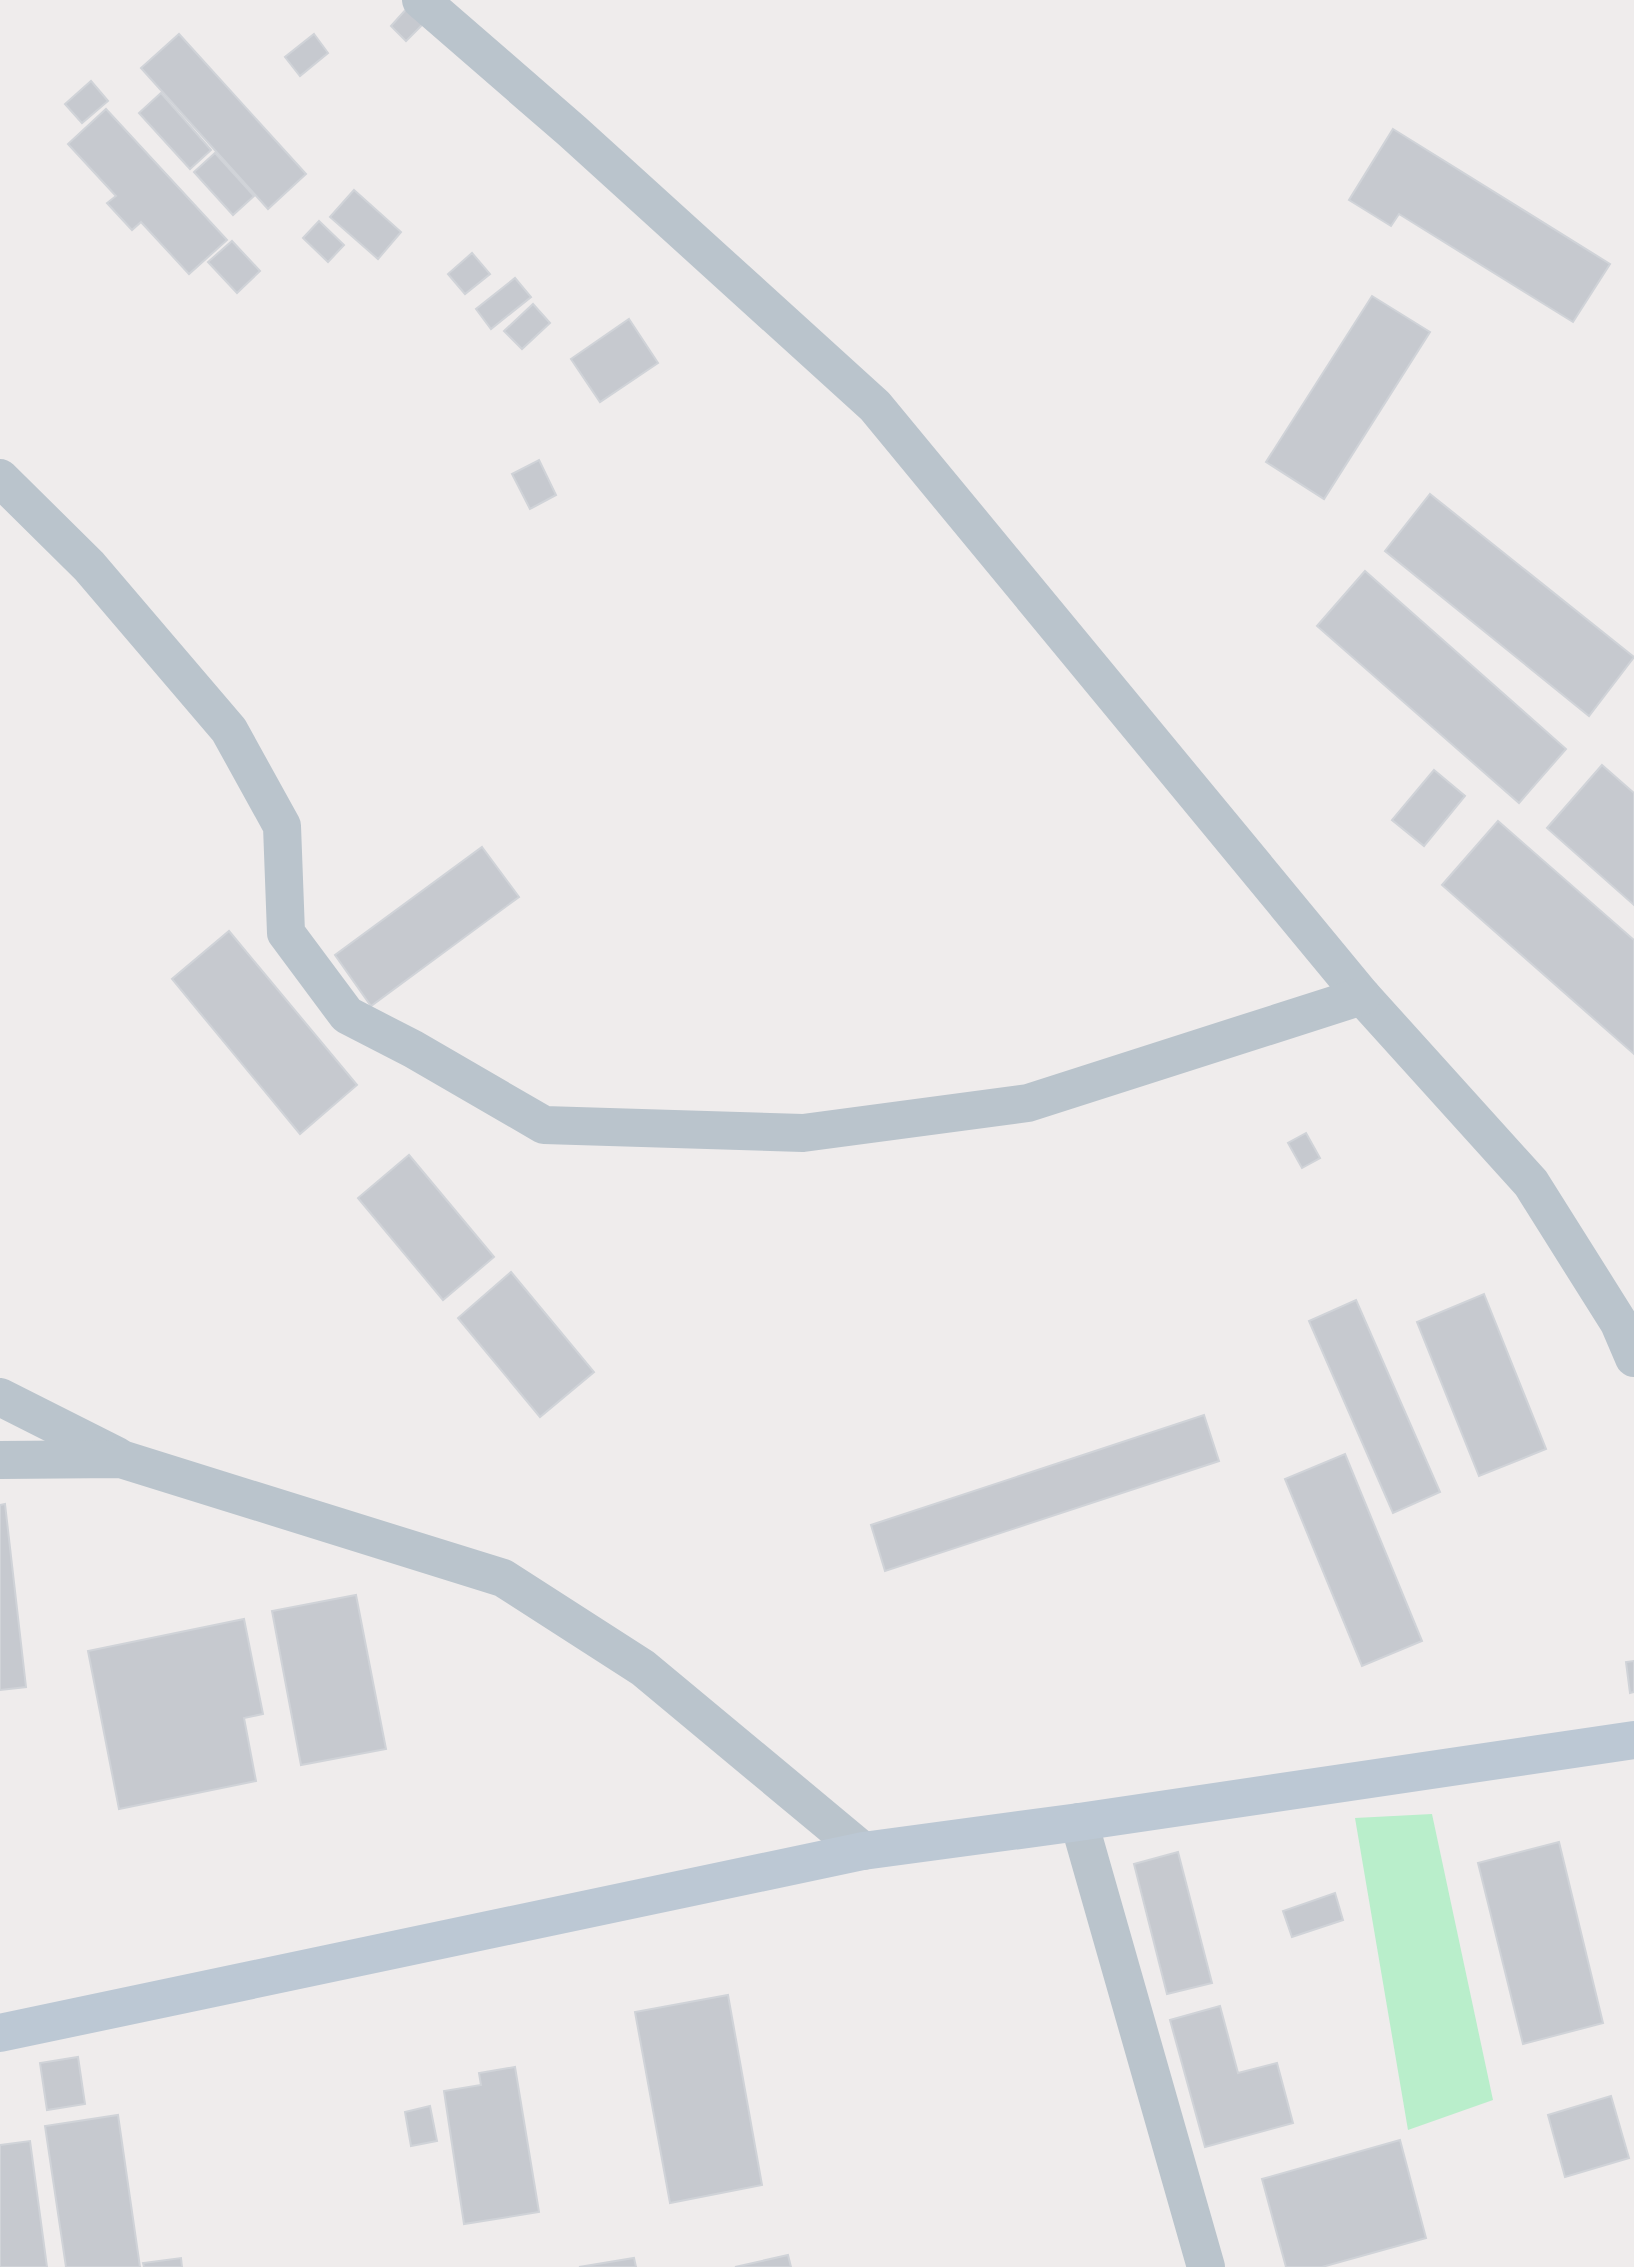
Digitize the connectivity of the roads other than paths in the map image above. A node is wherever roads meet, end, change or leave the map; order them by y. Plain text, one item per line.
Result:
1 (421, 0) edge
2 (0, 478) edge
3 (1362, 996) junction
4 (1634, 1358) edge
5 (0, 1397) edge
6 (121, 1459) junction
7 (0, 1460) edge
8 (1634, 1740) edge
9 (1079, 1822) junction
10 (863, 1851) junction
11 (0, 2034) edge
12 (1206, 2267) edge

1 - 3 street
2 - 3 street
3 - 4 street
5 - 6 street
6 - 7 street
6 - 10 street
8 - 9 main road
9 - 10 main road
9 - 12 street
10 - 11 main road

